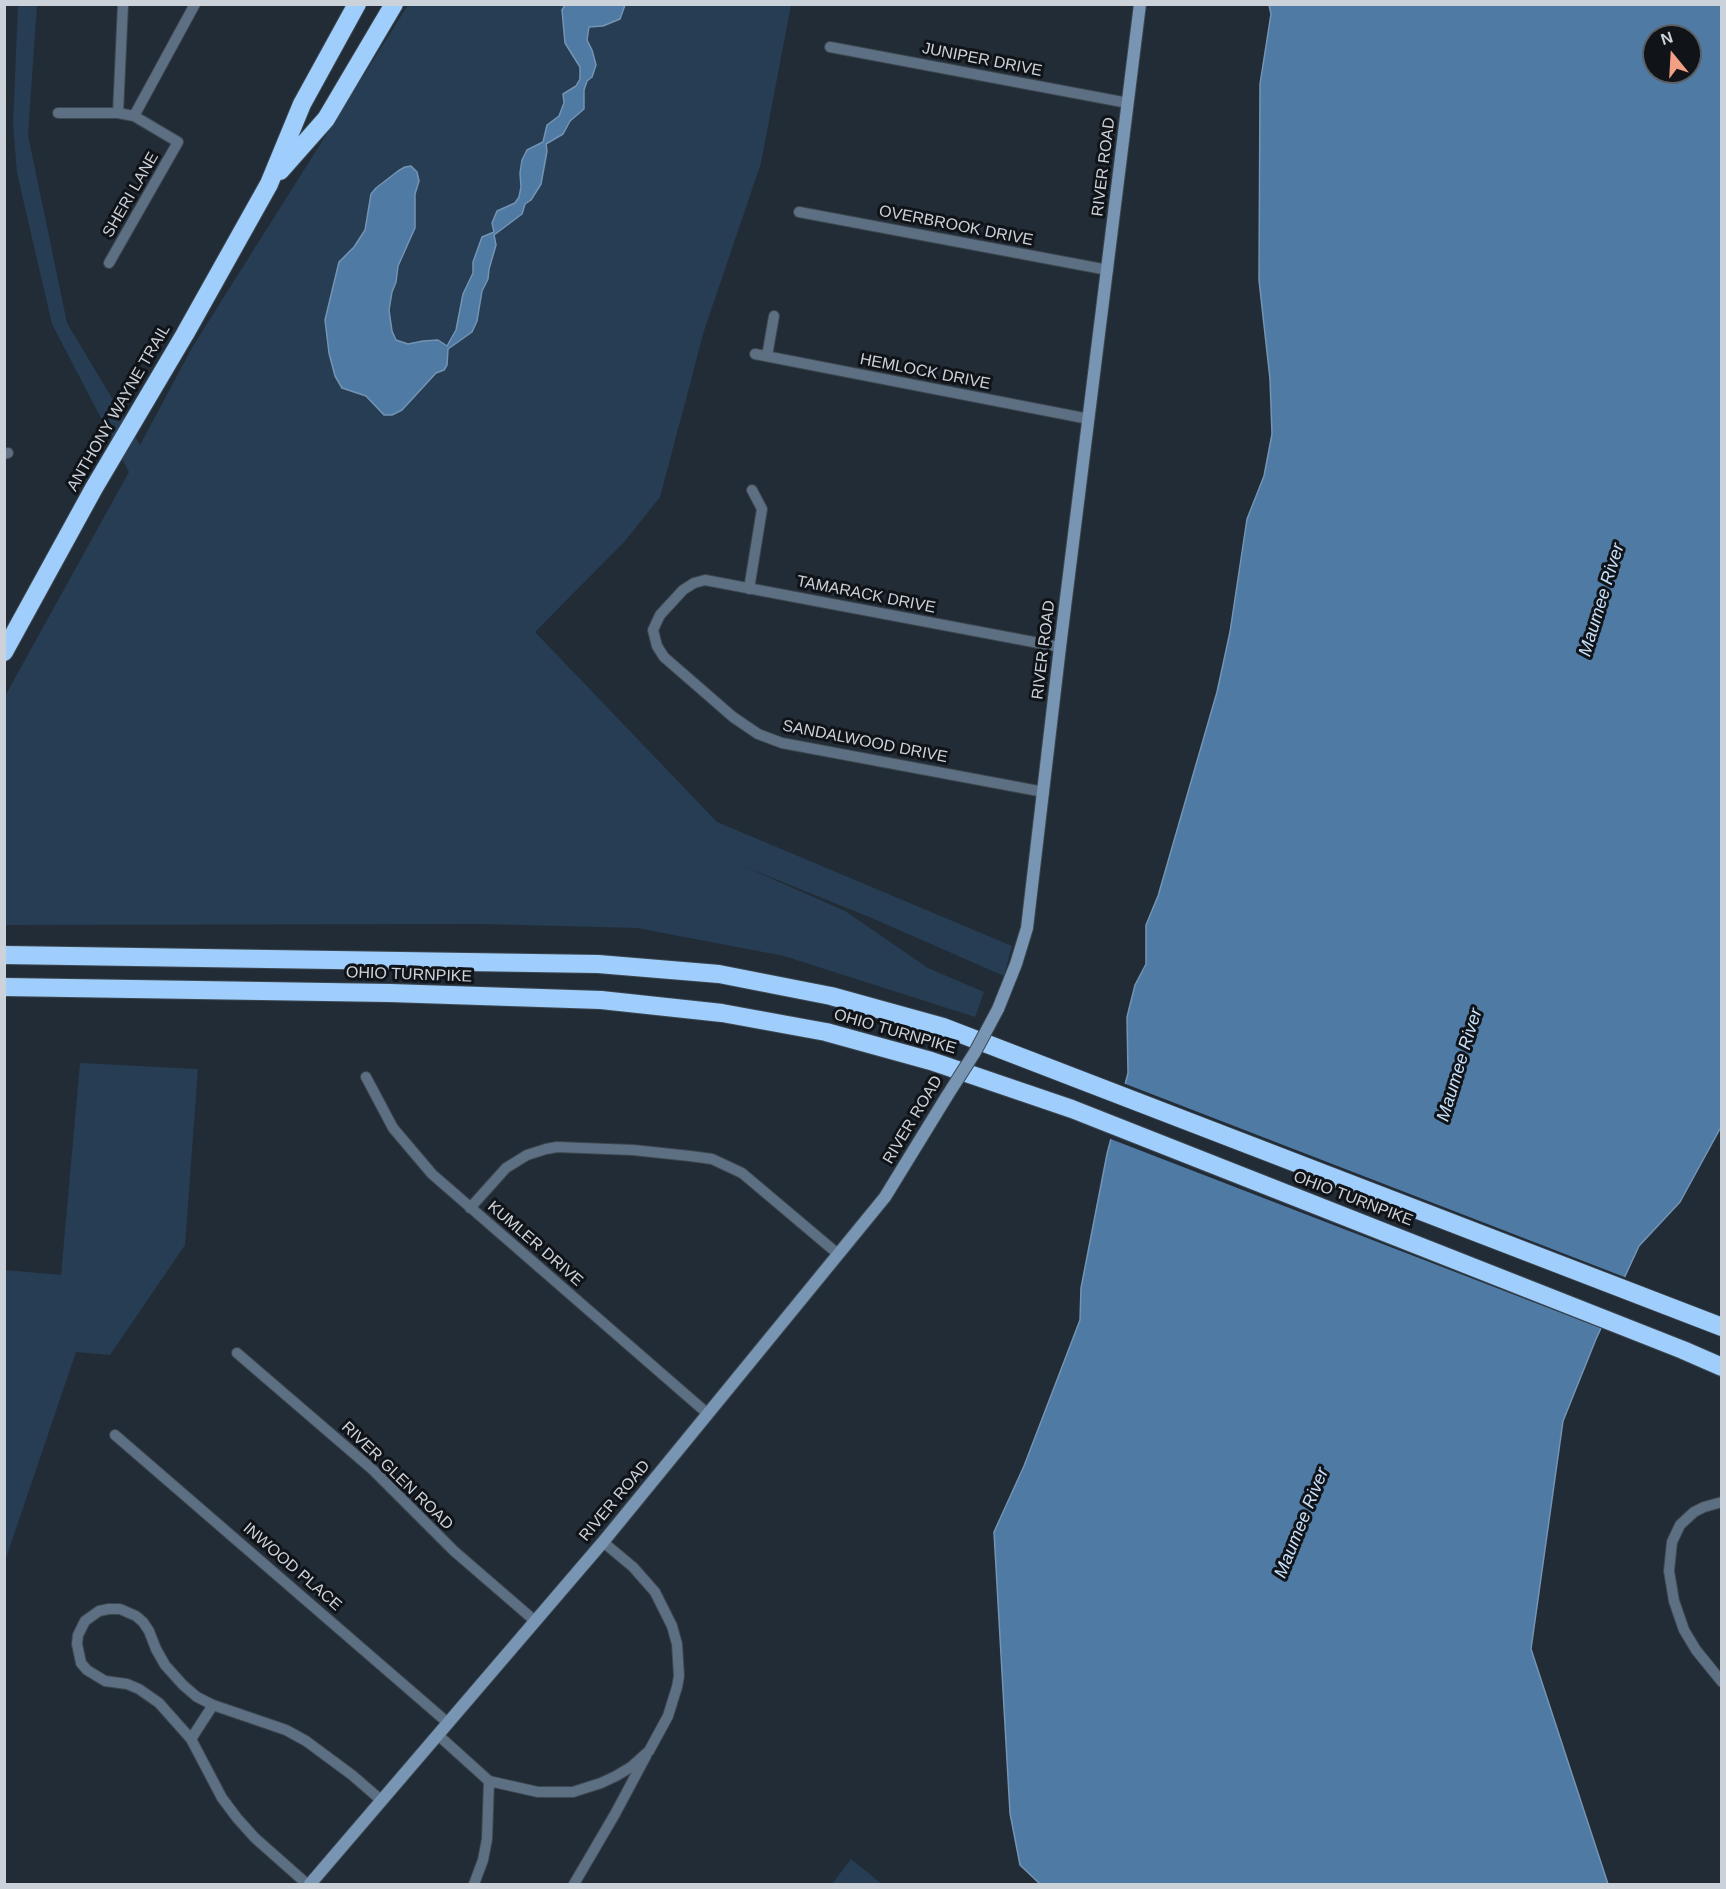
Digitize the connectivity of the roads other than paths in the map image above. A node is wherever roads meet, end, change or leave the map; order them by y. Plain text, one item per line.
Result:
1 (123, 4) edge
2 (195, 4) edge
3 (357, 4) edge
4 (394, 4) edge
5 (1140, 4) edge
6 (830, 47) dead end
7 (1128, 103) junction
8 (58, 113) dead end
9 (118, 113) junction
10 (134, 116) junction
11 (269, 184) junction
12 (799, 212) dead end
13 (109, 263) dead end
14 (1108, 270) junction
15 (774, 316) dead end
16 (755, 354) dead end
17 (767, 356) junction
18 (1089, 419) junction
19 (752, 490) dead end
20 (749, 589) junction
21 (672, 601) joint
22 (1060, 646) junction
23 (4, 652) edge
24 (1044, 792) junction
25 (4, 955) edge
26 (4, 987) edge
27 (366, 1077) dead end
28 (470, 1208) junction
29 (838, 1254) junction
30 (1722, 1328) edge
31 (237, 1353) dead end
32 (1722, 1367) edge
33 (708, 1414) junction
34 (115, 1435) dead end
35 (1722, 1502) edge
36 (603, 1542) junction
37 (535, 1621) junction
38 (1722, 1682) edge
39 (213, 1705) junction
40 (448, 1723) junction
41 (438, 1736) junction
42 (191, 1739) junction
43 (648, 1751) junction
44 (489, 1781) junction
45 (382, 1802) junction
46 (309, 1884) edge
47 (474, 1884) edge
48 (574, 1884) edge

1 - 9 street
2 - 10 street
3 - 11 highway, ANTHONY WAYNE TRAIL
4 - 11 highway, ANTHONY WAYNE TRAIL
5 - 7 street, RIVER ROAD
6 - 7 street, JUNIPER DRIVE
7 - 14 street, RIVER ROAD
8 - 9 street
9 - 10 street
10 - 13 street, SHERI LANE
11 - 23 highway, ANTHONY WAYNE TRAIL
12 - 14 street, OVERBROOK DRIVE
14 - 18 street, RIVER ROAD
15 - 17 street
16 - 17 street, HEMLOCK DRIVE
17 - 18 street, HEMLOCK DRIVE
18 - 22 street, RIVER ROAD
19 - 20 street
20 - 21 street, TAMARACK DRIVE
20 - 22 street, TAMARACK DRIVE
21 - 24 street, SANDALWOOD DRIVE
22 - 24 street, RIVER ROAD
24 - 29 street, RIVER ROAD, bridge
25 - 30 highway, OHIO TURNPIKE
26 - 32 highway, OHIO TURNPIKE
27 - 28 street, KUMLER DRIVE
28 - 29 street
28 - 33 street, KUMLER DRIVE
29 - 33 street, RIVER ROAD
31 - 37 street, RIVER GLEN ROAD
33 - 36 street, RIVER ROAD
34 - 40 street, INWOOD PLACE
35 - 38 street
36 - 37 street, RIVER ROAD
36 - 43 street
37 - 40 street, RIVER ROAD
39 - 42 street
39 - 42 street
39 - 45 street
40 - 41 street, RIVER ROAD
41 - 44 street
41 - 45 street, RIVER ROAD
42 - 46 street
43 - 44 street
43 - 48 street
44 - 47 street
45 - 46 street, RIVER ROAD

